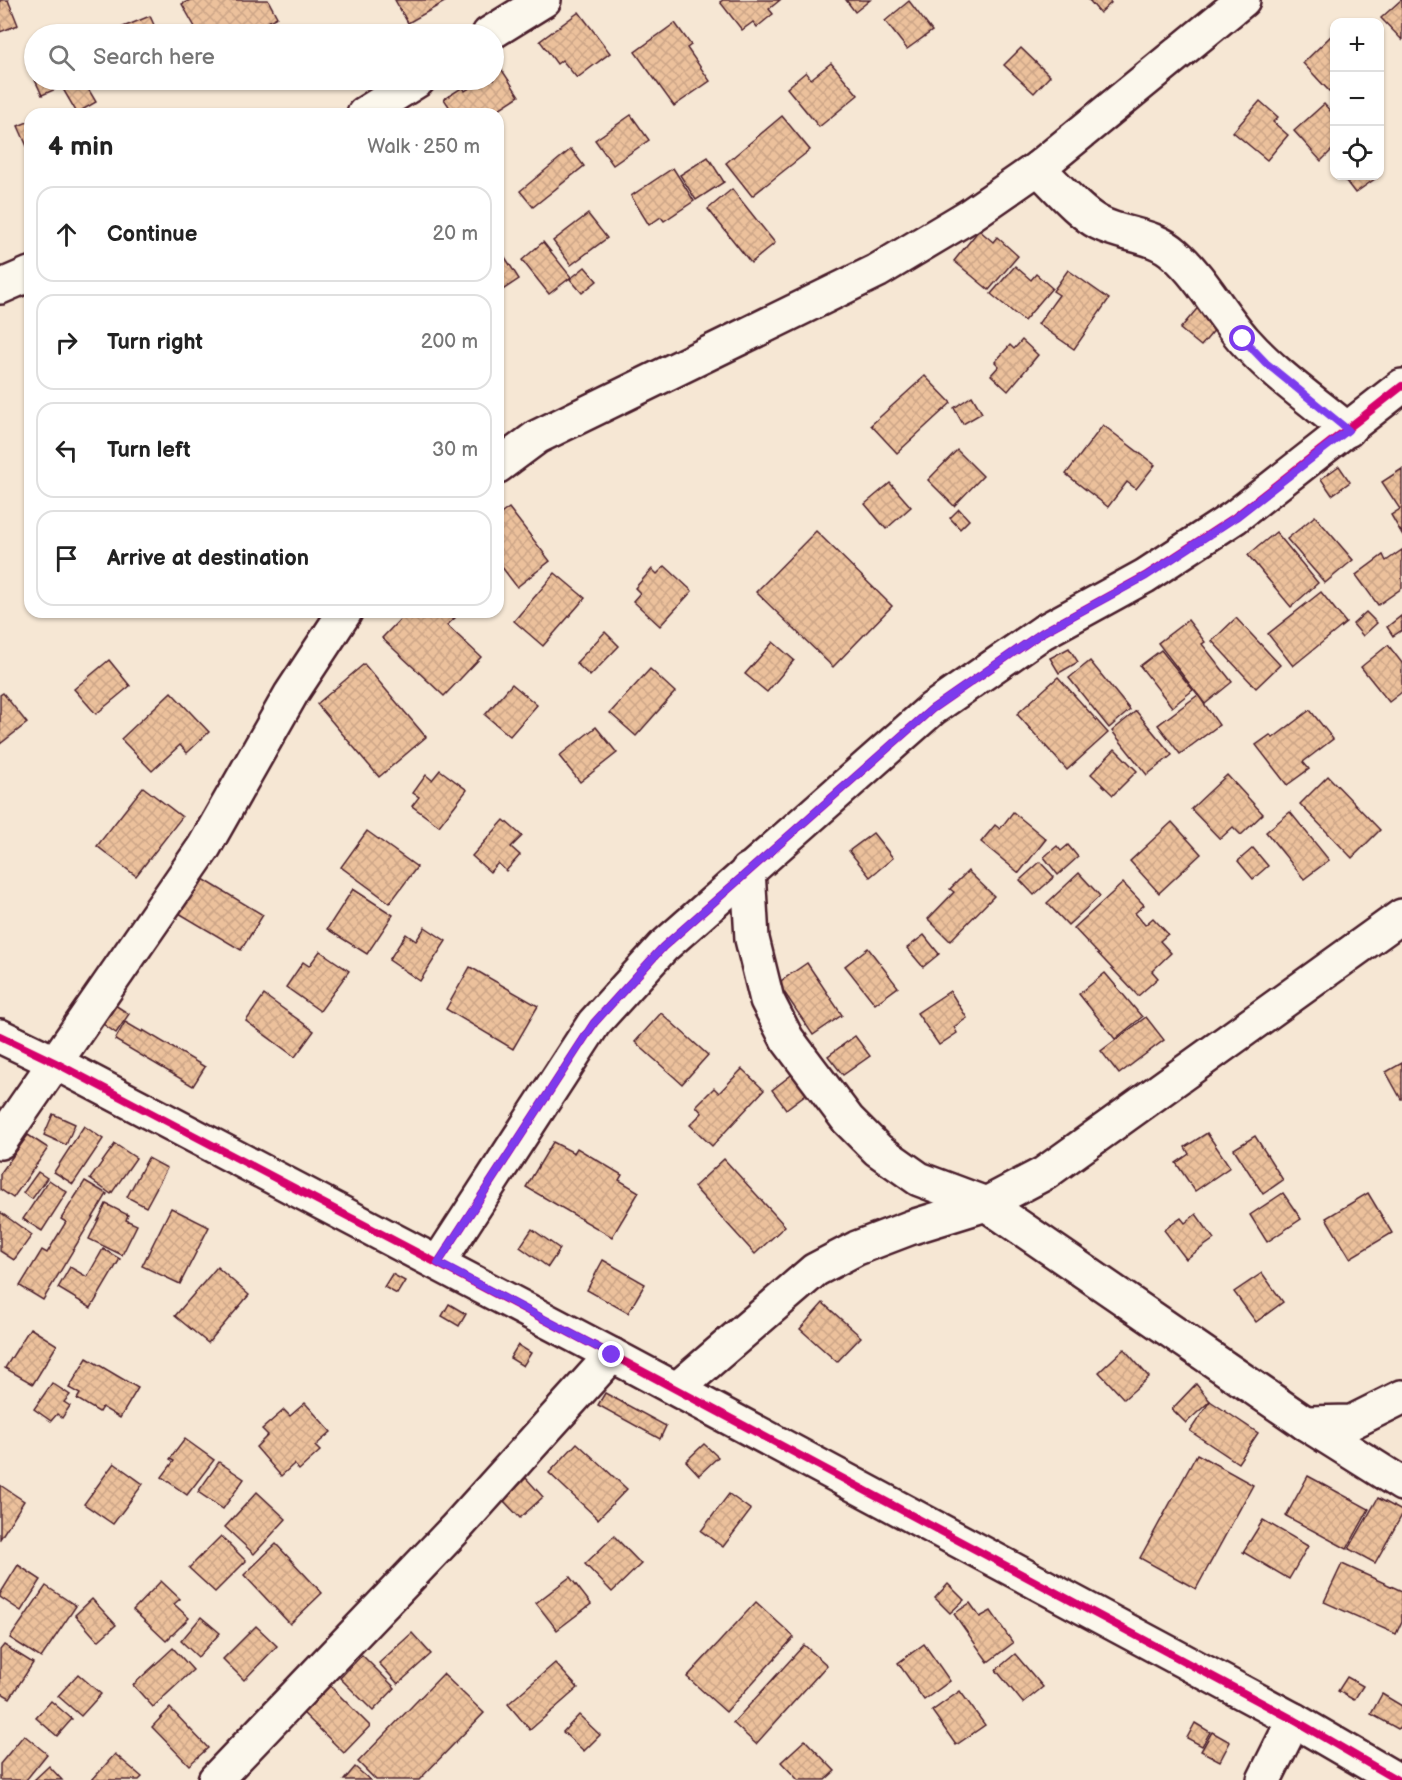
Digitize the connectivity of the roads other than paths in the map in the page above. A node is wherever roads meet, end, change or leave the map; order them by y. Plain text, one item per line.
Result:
1 (544, 0) edge
2 (1244, 0) edge
3 (504, 25) edge
4 (402, 90) edge
5 (374, 108) edge
6 (1038, 168) junction
7 (24, 277) edge
8 (0, 287) edge
9 (1402, 386) edge
10 (1348, 430) junction
11 (504, 462) edge
12 (341, 618) edge
13 (748, 870) junction
14 (1402, 916) edge
15 (0, 1036) edge
16 (54, 1062) junction
17 (0, 1142) edge
18 (986, 1204) junction
19 (438, 1263) junction
20 (612, 1355) junction
21 (677, 1389) junction
22 (1402, 1397) edge
23 (1305, 1423) junction
24 (1402, 1484) edge
25 (1294, 1720) junction
26 (215, 1780) edge
27 (1264, 1780) edge
28 (1397, 1780) edge

1 - 3 street
2 - 6 street
4 - 5 street
6 - 10 street
6 - 11 street
7 - 8 street
9 - 10 street
10 - 13 street
12 - 16 street
13 - 18 street
13 - 19 street
14 - 18 street
15 - 16 street
16 - 17 street
16 - 19 street
18 - 21 street
18 - 23 street
19 - 20 street
20 - 21 street
20 - 26 street
21 - 25 street
22 - 23 street
23 - 24 street
25 - 27 street
25 - 28 street

